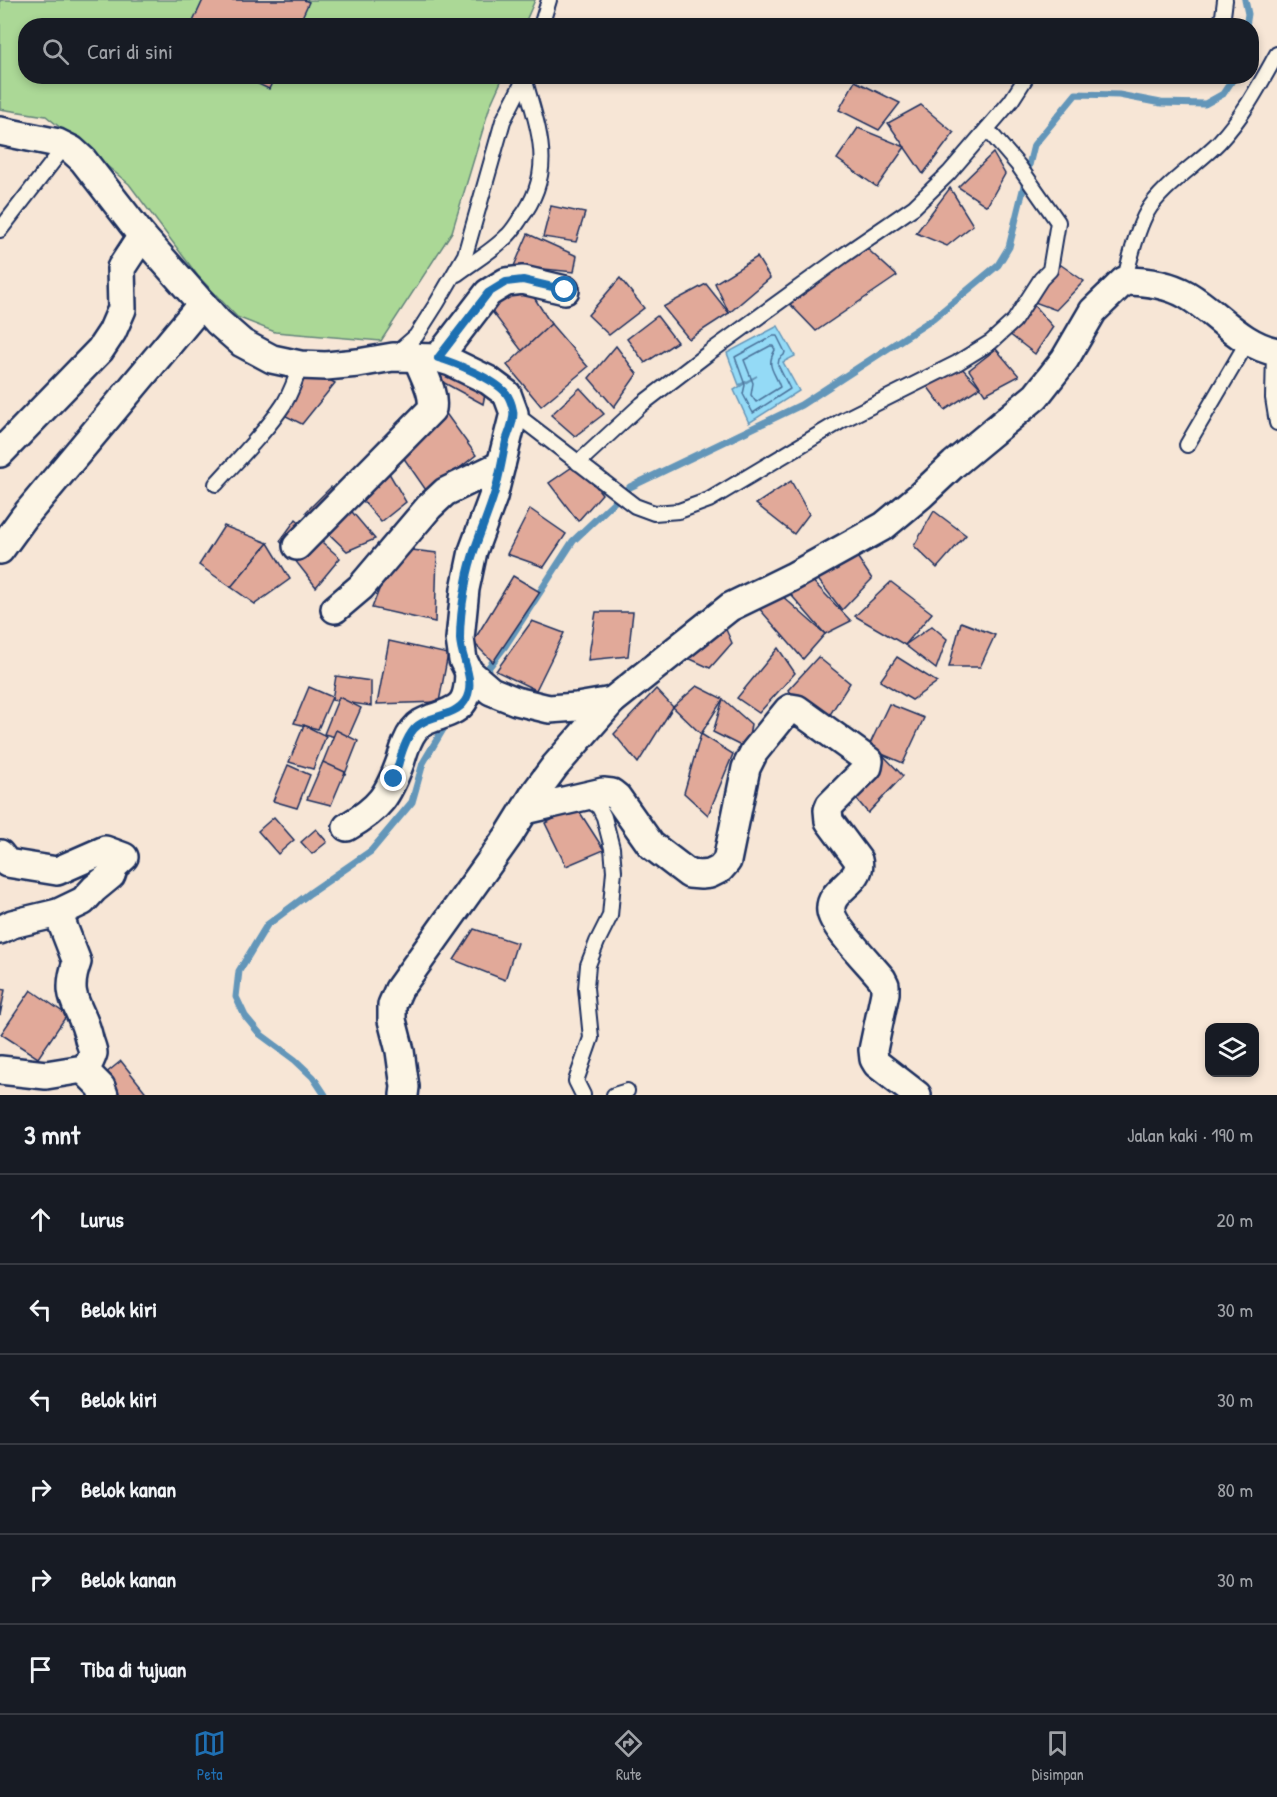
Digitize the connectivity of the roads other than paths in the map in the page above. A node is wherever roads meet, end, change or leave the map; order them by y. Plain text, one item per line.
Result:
1 (549, 0) edge
2 (1225, 0) edge
3 (543, 18) edge
4 (1222, 18) edge
5 (1277, 54) edge
6 (523, 84) edge
7 (527, 84) edge
8 (1022, 84) edge
9 (987, 129) junction
10 (0, 131) edge
11 (65, 146) junction
12 (0, 230) edge
13 (142, 236) junction
14 (451, 278) junction
15 (1124, 281) junction
16 (565, 290) dead end
17 (201, 303) junction
18 (1248, 341) junction
19 (1275, 352) edge
20 (416, 357) junction
21 (300, 365) junction
22 (514, 413) junction
23 (1277, 423) edge
24 (1188, 445) dead end
25 (0, 453) edge
26 (578, 463) junction
27 (501, 465) junction
28 (216, 484) dead end
29 (297, 546) dead end
30 (0, 550) edge
31 (335, 609) dead end
32 (469, 672) junction
33 (612, 700) junction
34 (584, 797) junction
35 (525, 810) junction
36 (347, 827) dead end
37 (0, 854) edge
38 (58, 913) junction
39 (0, 930) edge
40 (0, 1070) edge
41 (85, 1071) junction
42 (104, 1095) edge
43 (404, 1095) edge
44 (583, 1095) edge
45 (917, 1095) edge

1 - 3 lane
2 - 4 lane
5 - 15 lane
6 - 14 lane
7 - 14 lane
8 - 9 lane
9 - 26 lane
9 - 26 lane
10 - 11 street
11 - 12 lane
11 - 13 street
13 - 17 street
13 - 25 street
14 - 20 lane
15 - 18 street
15 - 33 street
16 - 20 street
17 - 21 street
17 - 30 street
18 - 19 street
18 - 24 lane
19 - 23 lane
20 - 21 street
20 - 22 street
20 - 29 street
21 - 28 lane
22 - 26 lane
22 - 27 street
27 - 31 street
27 - 32 street
32 - 33 street
32 - 36 street
33 - 35 street
34 - 35 street
34 - 44 lane
34 - 45 street
35 - 43 street
37 - 38 street
38 - 39 street
38 - 41 street
40 - 41 street
41 - 42 street

